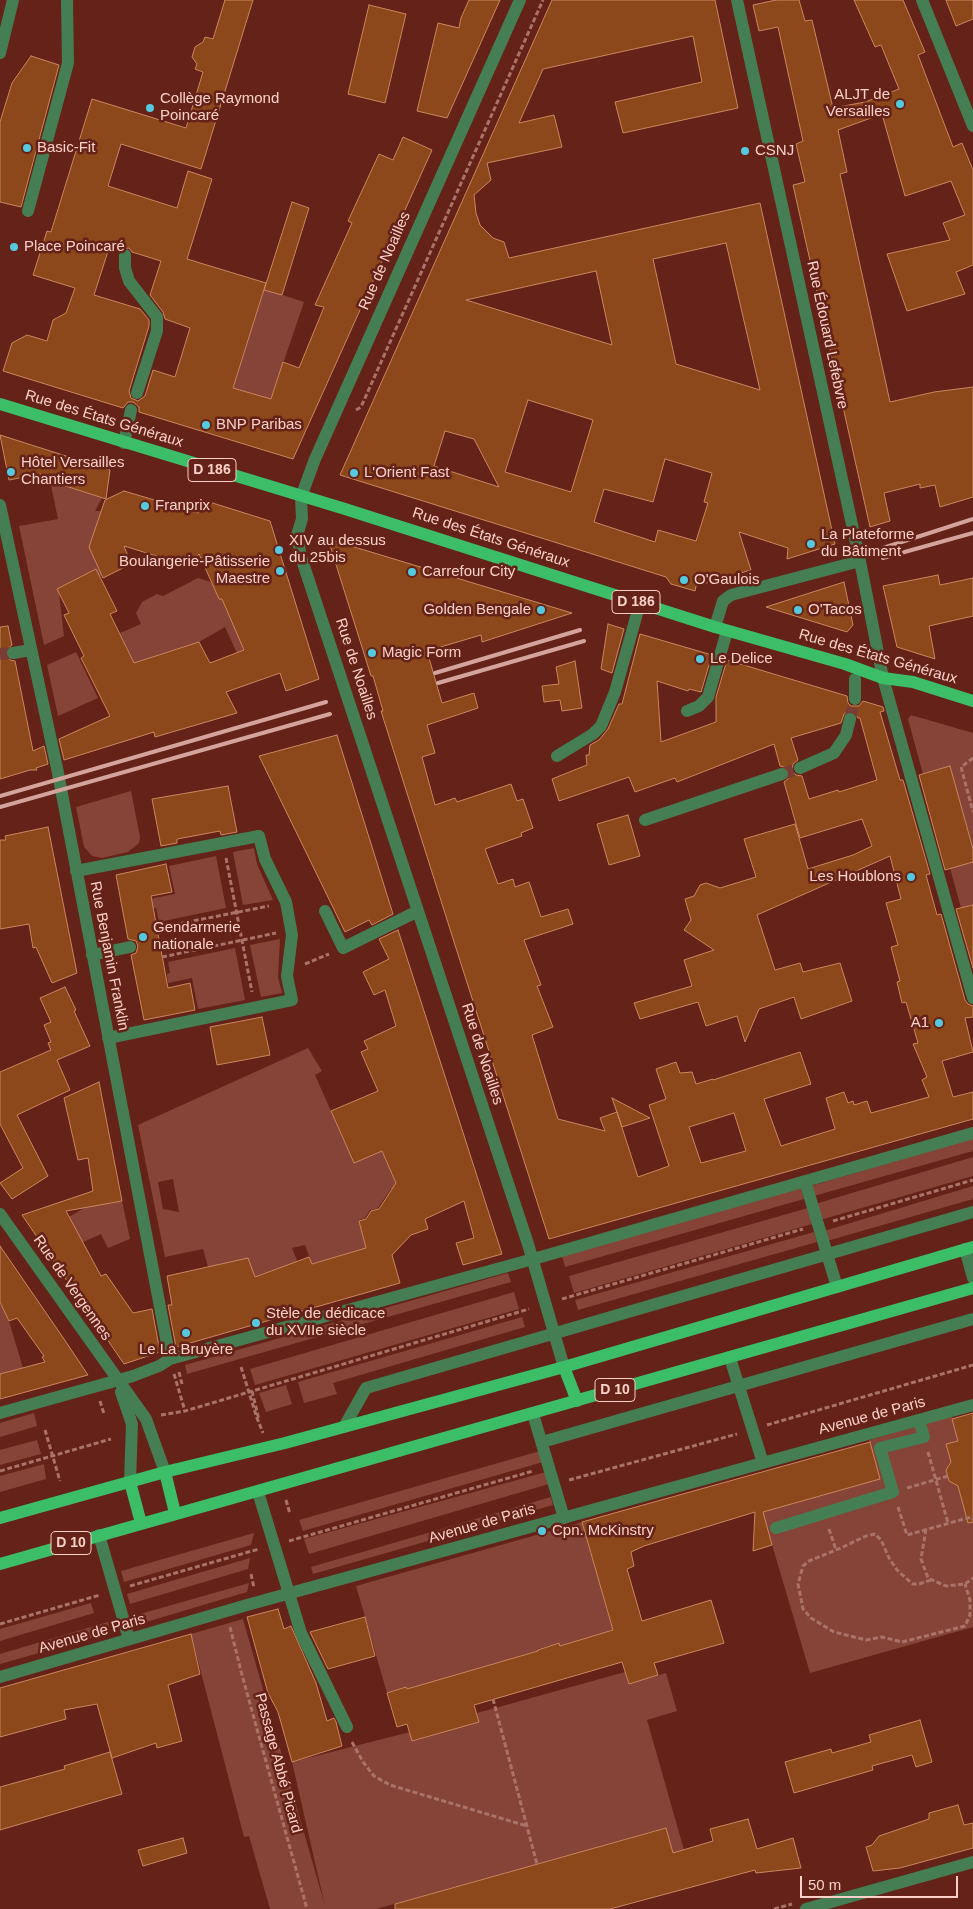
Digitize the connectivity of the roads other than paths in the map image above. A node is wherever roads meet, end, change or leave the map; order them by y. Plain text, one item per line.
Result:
1 (13, 0) edge
2 (67, 0) edge
3 (520, 0) edge
4 (737, 0) edge
5 (922, 0) edge
6 (0, 53) edge
7 (973, 126) edge
8 (28, 212) dead end
9 (125, 255) dead end
10 (137, 393) dead end
11 (0, 404) edge
12 (131, 410) dead end
13 (124, 443) junction
14 (301, 496) junction
15 (0, 505) edge
16 (860, 560) junction
17 (640, 603) junction
18 (721, 629) junction
19 (32, 650) junction
20 (13, 653) tunnel mouth
21 (884, 678) junction
22 (855, 679) dead end
23 (855, 699) tunnel mouth
24 (973, 701) edge
25 (687, 711) dead end
26 (850, 719) tunnel mouth
27 (557, 756) dead end
28 (800, 768) tunnel mouth
29 (782, 774) tunnel mouth
30 (645, 820) dead end
31 (76, 871) junction
32 (325, 911) dead end
33 (418, 911) junction
34 (130, 947) dead end
35 (92, 955) junction
36 (973, 998) edge
37 (108, 1038) junction
38 (973, 1132) edge
39 (804, 1181) junction
40 (973, 1212) edge
41 (0, 1214) edge
42 (969, 1248) edge
43 (826, 1255) junction
44 (533, 1259) junction
45 (973, 1278) edge
46 (837, 1287) junction
47 (973, 1288) edge
48 (973, 1319) edge
49 (555, 1332) junction
50 (730, 1358) junction
51 (170, 1359) junction
52 (564, 1367) junction
53 (117, 1380) junction
54 (740, 1387) junction
55 (577, 1401) junction
56 (973, 1405) edge
57 (0, 1414) edge
58 (533, 1414) junction
59 (919, 1420) junction
60 (344, 1427) junction
61 (542, 1442) junction
62 (763, 1463) junction
63 (164, 1472) junction
64 (130, 1482) junction
65 (258, 1492) junction
66 (175, 1513) junction
67 (0, 1518) edge
68 (564, 1518) junction
69 (141, 1523) junction
70 (776, 1528) dead end
71 (99, 1535) junction
72 (0, 1564) edge
73 (290, 1595) junction
74 (129, 1640) junction
75 (0, 1677) edge
76 (347, 1727) road end
77 (973, 1862) edge
78 (806, 1909) edge

1 - 6 street
2 - 8 street
3 - 14 street, Rue de Noailles
4 - 16 street, Rue Édouard Lefebvre
5 - 7 street
9 - 10 street
11 - 13 main road, Rue des États Généraux / D 186
12 - 13 street
13 - 14 main road, Rue des États Généraux / D 186
14 - 17 main road, Rue des États Généraux / D 186
14 - 33 street, Rue de Noailles
15 - 19 street, Rue Benjamin Franklin
16 - 18 street
16 - 21 street, Rue Édouard Lefebvre
17 - 18 main road, Rue des États Généraux / D 186
17 - 27 street
18 - 21 main road, Rue des États Généraux / D 186
18 - 25 street
19 - 20 street
19 - 31 street, Rue Benjamin Franklin
21 - 24 main road, Rue des États Généraux / D 186
21 - 36 street, Rue Édouard Lefebvre
22 - 23 street
26 - 28 street
29 - 30 street
31 - 35 street, Rue Benjamin Franklin
31 - 37 street
32 - 33 street
33 - 44 street, Rue de Noailles
34 - 35 street
35 - 37 street, Rue Benjamin Franklin
37 - 51 street, Rue Benjamin Franklin
38 - 39 street
39 - 43 street
39 - 44 street
40 - 43 street
41 - 53 street, Rue de Vergennes
42 - 45 street
42 - 46 main road, D 10
43 - 46 street
43 - 49 street
44 - 49 street, Rue de Noailles
44 - 51 street
46 - 52 main road, D 10
47 - 50 main road, D 10
48 - 54 street
49 - 52 street, Rue de Noailles
49 - 60 street
50 - 54 street
50 - 55 main road, D 10
51 - 53 street
52 - 55 main road, D 10
52 - 60 main road, D 10
53 - 57 street
53 - 63 street, Rue de Vergennes
53 - 64 street, Rue de Vergennes
54 - 61 street
54 - 62 street
55 - 58 main road, D 10
56 - 59 street, Avenue de Paris
58 - 61 street
58 - 65 main road, D 10
59 - 62 street, Avenue de Paris
59 - 70 street
60 - 63 main road, D 10
61 - 68 street
62 - 68 street, Avenue de Paris
63 - 64 main road, D 10
63 - 66 main road
64 - 67 main road, D 10
64 - 69 main road
65 - 66 main road, D 10
65 - 73 street
66 - 69 main road, D 10
68 - 73 street, Avenue de Paris
69 - 71 main road, D 10
71 - 72 main road, D 10
71 - 74 street
73 - 74 street, Avenue de Paris
73 - 76 street
74 - 75 street, Avenue de Paris
77 - 78 street

